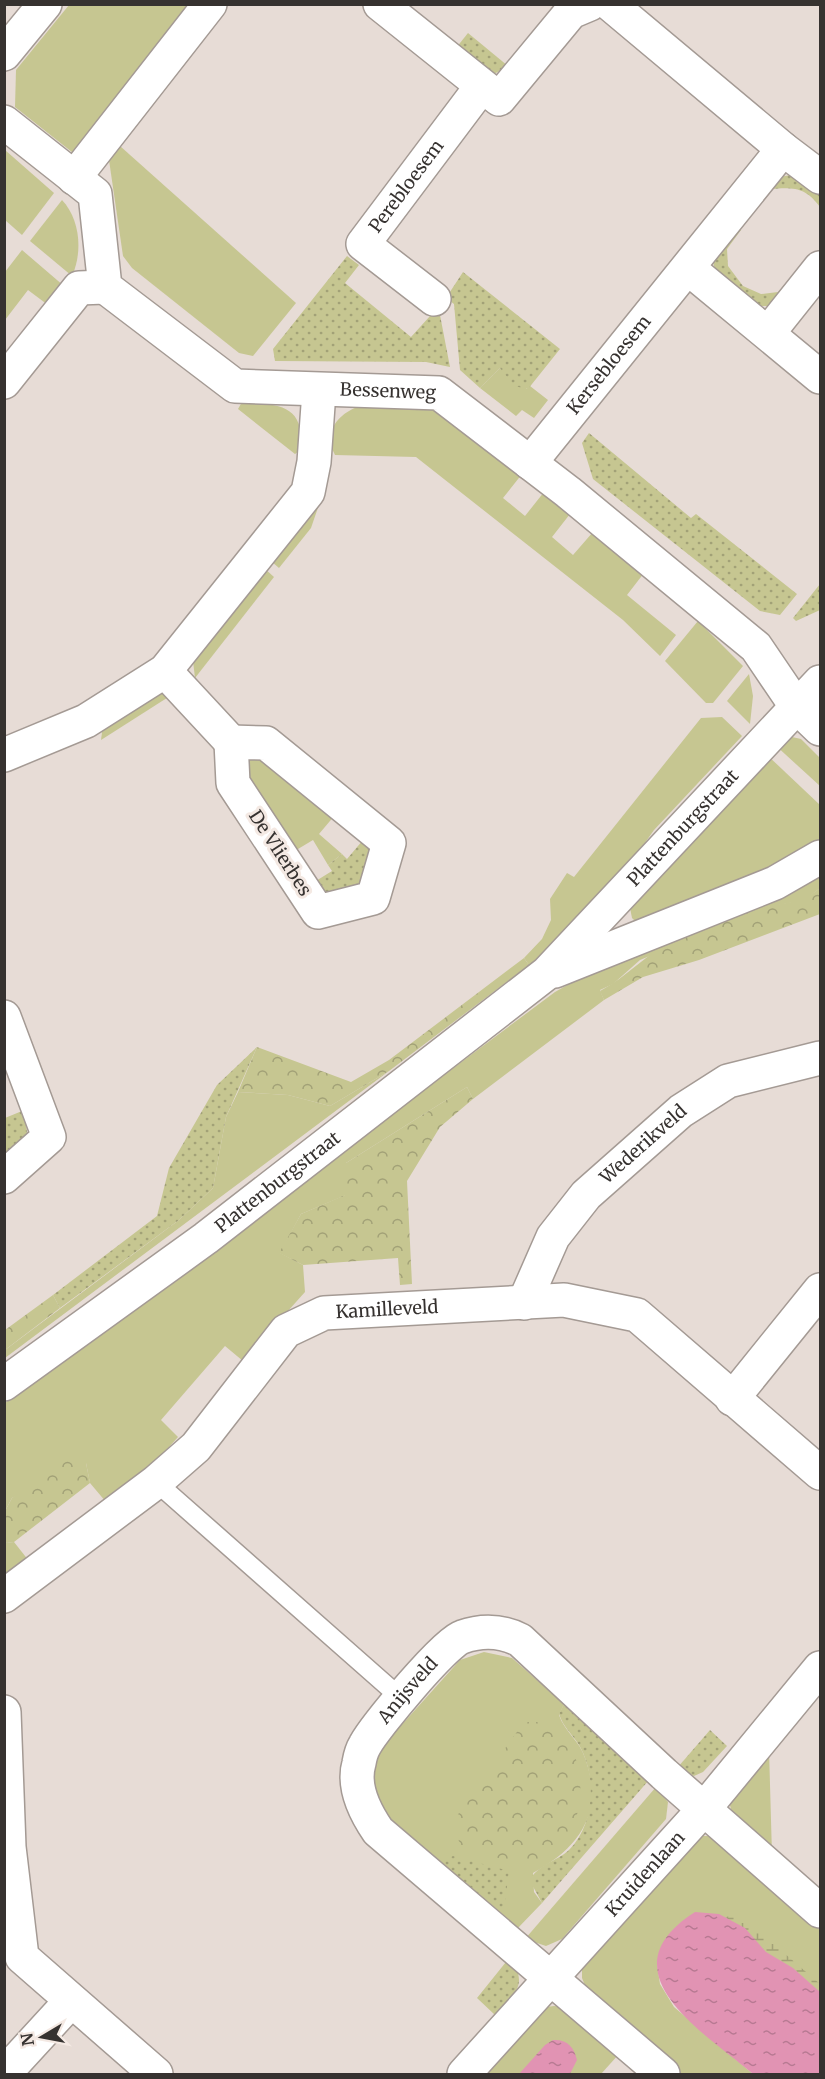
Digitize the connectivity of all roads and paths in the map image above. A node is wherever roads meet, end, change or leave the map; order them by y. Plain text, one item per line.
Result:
1 (45, 4) edge
2 (210, 4) edge
3 (380, 4) edge
4 (590, 4) edge
5 (610, 4) edge
6 (4, 54) edge
7 (481, 87) junction
8 (4, 122) edge
9 (783, 149) junction
10 (820, 177) edge
11 (74, 178) junction
12 (688, 268) junction
13 (820, 268) edge
14 (105, 287) junction
15 (434, 299) dead end
16 (769, 332) junction
17 (820, 377) edge
18 (4, 382) edge
19 (319, 391) junction
20 (530, 463) junction
21 (165, 672) junction
22 (820, 682) edge
23 (796, 706) junction
24 (820, 729) edge
25 (231, 742) junction
26 (4, 755) edge
27 (820, 857) edge
28 (547, 974) junction
29 (4, 1017) edge
30 (820, 1058) edge
31 (4, 1177) edge
32 (820, 1290) edge
33 (524, 1303) junction
34 (4, 1384) edge
35 (732, 1399) junction
36 (820, 1473) edge
37 (156, 1482) junction
38 (4, 1596) edge
39 (820, 1668) edge
40 (402, 1699) junction
41 (4, 1712) edge
42 (704, 1809) junction
43 (7, 1847) edge
44 (820, 1911) edge
45 (550, 1976) junction
46 (71, 2001) junction
47 (4, 2074) edge
48 (156, 2074) edge
49 (464, 2074) edge
50 (663, 2074) edge

1 - 6 street
2 - 11 street
3 - 7 street
4 - 7 street
5 - 9 street
7 - 15 street, Perebloesem
8 - 11 street
9 - 10 street
9 - 12 street, Kersebloesem
11 - 14 street
12 - 16 street
12 - 20 street, Kersebloesem
13 - 16 street
14 - 18 street
14 - 19 street, Bessenweg
16 - 17 street
19 - 20 street, Bessenweg
19 - 21 street
20 - 23 street, Bessenweg
21 - 25 street
21 - 26 street
22 - 23 street, Plattenburgstraat
23 - 24 street, Bessenweg
23 - 28 street, Plattenburgstraat
25 - 25 street, De Vlierbes
27 - 28 street, Plattenburgstraat
28 - 34 street, Plattenburgstraat
29 - 31 street
30 - 33 street, Wederikveld
32 - 35 street
33 - 35 street, Kamilleveld
33 - 37 street, Kamilleveld
35 - 36 street, Kamilleveld
37 - 38 street, Kamilleveld
37 - 40 lane
39 - 42 street, Kruidenlaan
40 - 42 street, Anijsveld
40 - 45 street, Anijsveld
41 - 43 street
42 - 44 street, Anijsveld
42 - 45 street, Kruidenlaan
43 - 46 street
45 - 49 street, Kruidenlaan
45 - 50 street, Anijsveld
46 - 47 street
46 - 48 street

